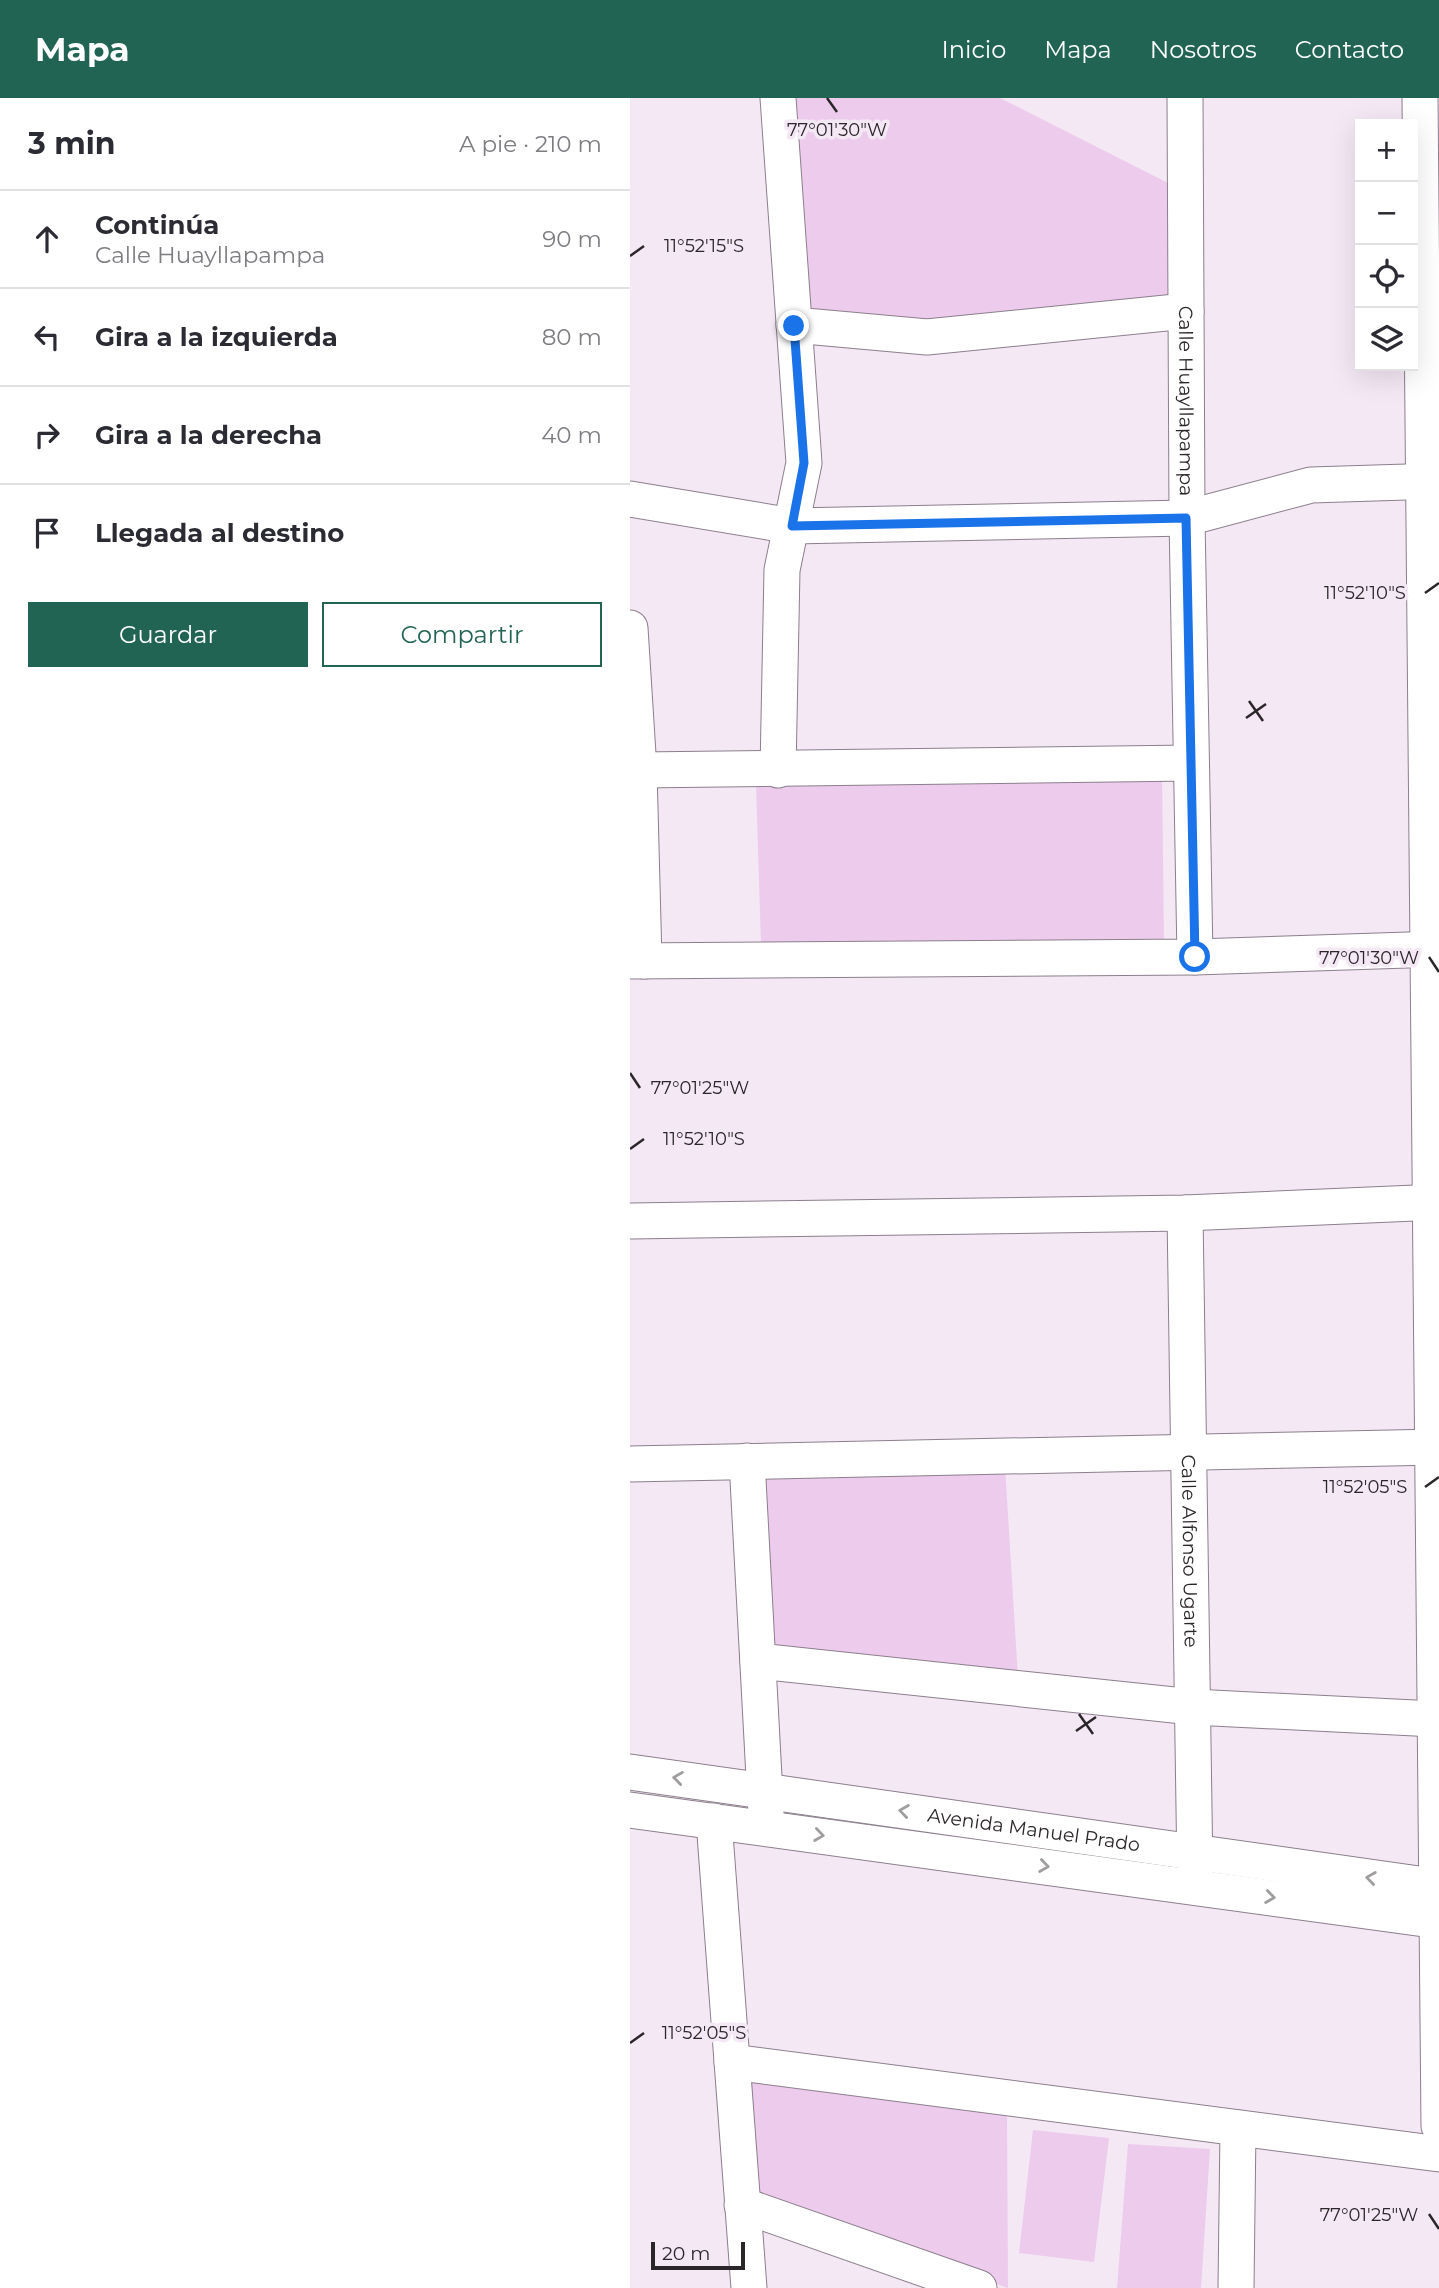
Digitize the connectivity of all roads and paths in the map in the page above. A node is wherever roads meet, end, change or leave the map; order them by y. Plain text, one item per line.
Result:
1 (778, 98) edge
2 (1185, 98) edge
3 (1420, 98) edge
4 (1186, 311) junction
5 (794, 326) junction
6 (1431, 481) edge
7 (630, 499) edge
8 (1186, 518) junction
9 (792, 526) junction
10 (630, 628) edge
11 (1191, 763) junction
12 (639, 770) junction
13 (778, 770) junction
14 (1433, 949) edge
15 (1195, 957) junction
16 (637, 961) edge
17 (1435, 1203) edge
18 (1185, 1213) junction
19 (630, 1221) edge
20 (1436, 1447) edge
21 (1188, 1451) junction
22 (747, 1461) junction
23 (630, 1464) edge
24 (758, 1661) junction
25 (1192, 1707) junction
26 (1435, 1719) junction
27 (630, 1772) edge
28 (765, 1791) junction
29 (630, 1810) edge
30 (714, 1821) junction
31 (767, 1828) junction
32 (1195, 1870) junction
33 (1438, 1904) edge
34 (732, 2062) junction
35 (1439, 2126) edge
36 (1238, 2128) junction
37 (1439, 2154) edge
38 (743, 2205) junction
39 (749, 2288) edge
40 (979, 2288) edge
41 (1236, 2288) edge

1 - 5 street
2 - 4 street, Calle Huayllapampa
3 - 6 street
4 - 5 street
4 - 8 street, Calle Huayllapampa
5 - 9 street
6 - 8 street
6 - 14 street
7 - 9 street
8 - 9 street
8 - 11 street, Calle Huayllapampa
9 - 13 street
10 - 12 street
11 - 13 street
11 - 15 street, Calle Huayllapampa
12 - 13 street
12 - 16 street
14 - 15 street
14 - 17 street
15 - 16 street
17 - 18 street
17 - 20 street
18 - 19 street
18 - 21 street, Calle Alfonso Ugarte
20 - 21 street
20 - 26 street
21 - 22 street
21 - 25 street, Calle Alfonso Ugarte
22 - 23 street
22 - 24 street
24 - 25 street
24 - 28 street
25 - 26 street
25 - 32 street, Calle Alfonso Ugarte
26 - 33 street
28 -> 27 street, Avenida Manuel Prado
28 - 31 street
32 -> 28 street, Avenida Manuel Prado
29 - 30 street, Avenida Manuel Prado
30 - 31 street, Avenida Manuel Prado
30 - 34 street
31 -> 32 street, Avenida Manuel Prado
32 - 33 street, Avenida Manuel Prado
33 - 35 street
34 - 36 street
34 - 38 street
36 - 37 street
36 - 41 street
38 - 39 street
38 - 40 street

